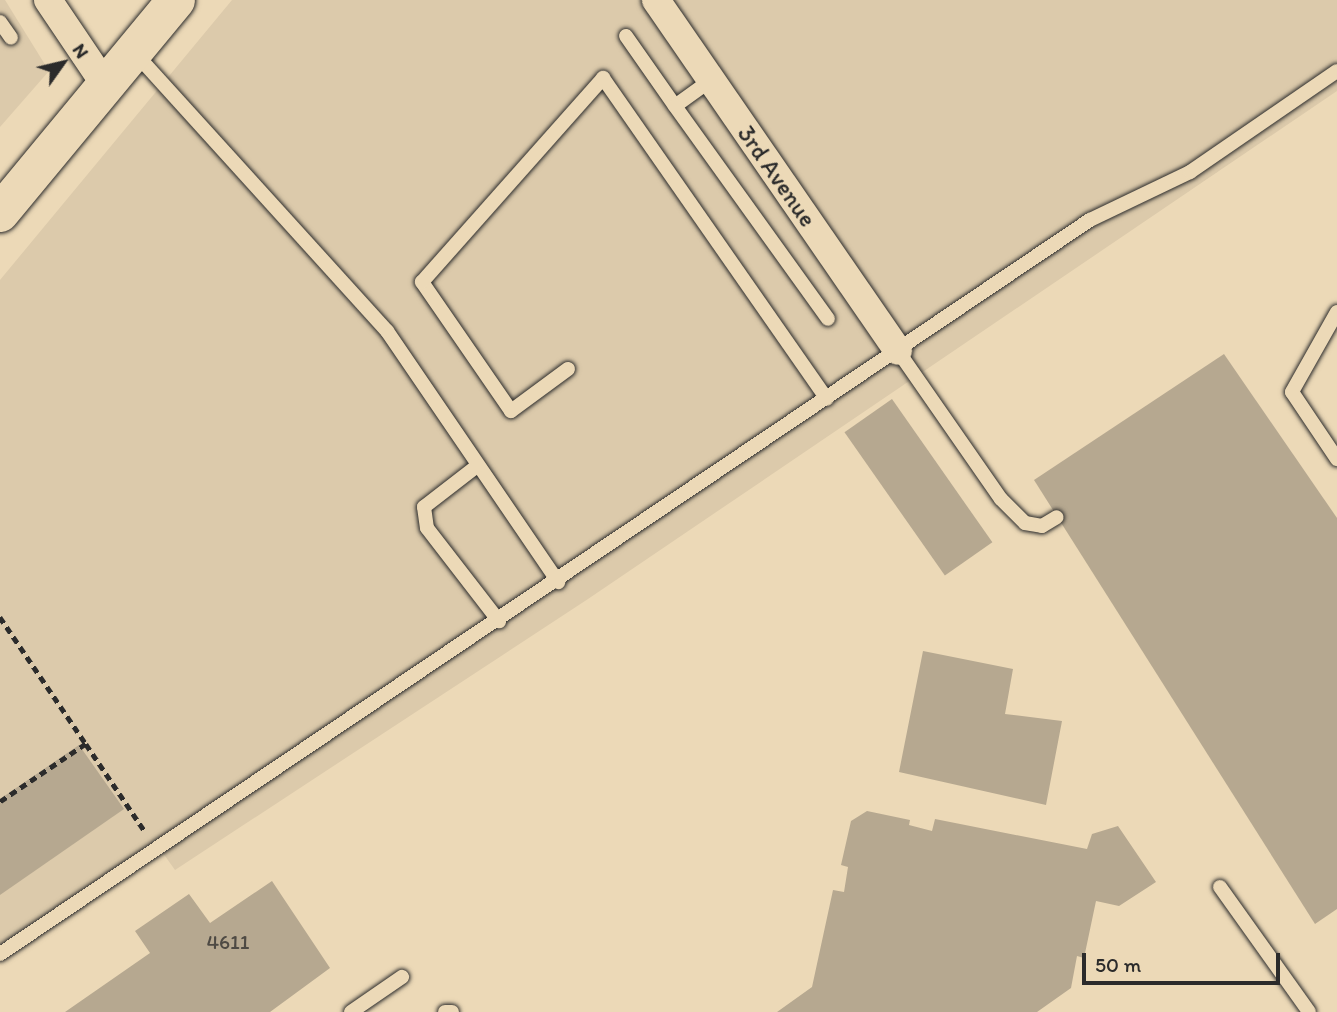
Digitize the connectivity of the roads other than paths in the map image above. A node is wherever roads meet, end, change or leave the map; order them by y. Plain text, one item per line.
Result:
1 (48, 0) edge
2 (176, 0) edge
3 (656, 0) edge
4 (0, 22) edge
5 (626, 36) dead end
6 (11, 38) dead end
7 (132, 51) junction
8 (1337, 71) edge
9 (711, 80) junction
10 (106, 86) junction
11 (675, 106) junction
12 (0, 213) edge
13 (1337, 312) edge
14 (828, 318) dead end
15 (898, 351) junction
16 (568, 369) dead end
17 (827, 399) junction
18 (1337, 459) edge
19 (477, 466) junction
20 (1057, 517) dead end
21 (558, 582) junction
22 (499, 621) junction
23 (1220, 887) dead end
24 (0, 954) edge
25 (402, 977) dead end
26 (351, 1012) edge
27 (445, 1012) edge
28 (452, 1012) edge
29 (1309, 1012) edge

1 - 10 street
2 - 7 main road
3 - 9 street, 3rd Avenue
4 - 6 lane
5 - 11 lane
7 - 10 main road
7 - 19 lane
8 - 15 lane
9 - 11 lane
9 - 15 street, 3rd Avenue
10 - 12 main road
11 - 14 lane
13 - 18 lane
15 - 17 lane
15 - 20 lane
16 - 17 lane
17 - 21 lane
19 - 21 lane
19 - 22 lane
21 - 22 lane
22 - 24 lane
23 - 29 lane
25 - 26 lane
27 - 28 lane

